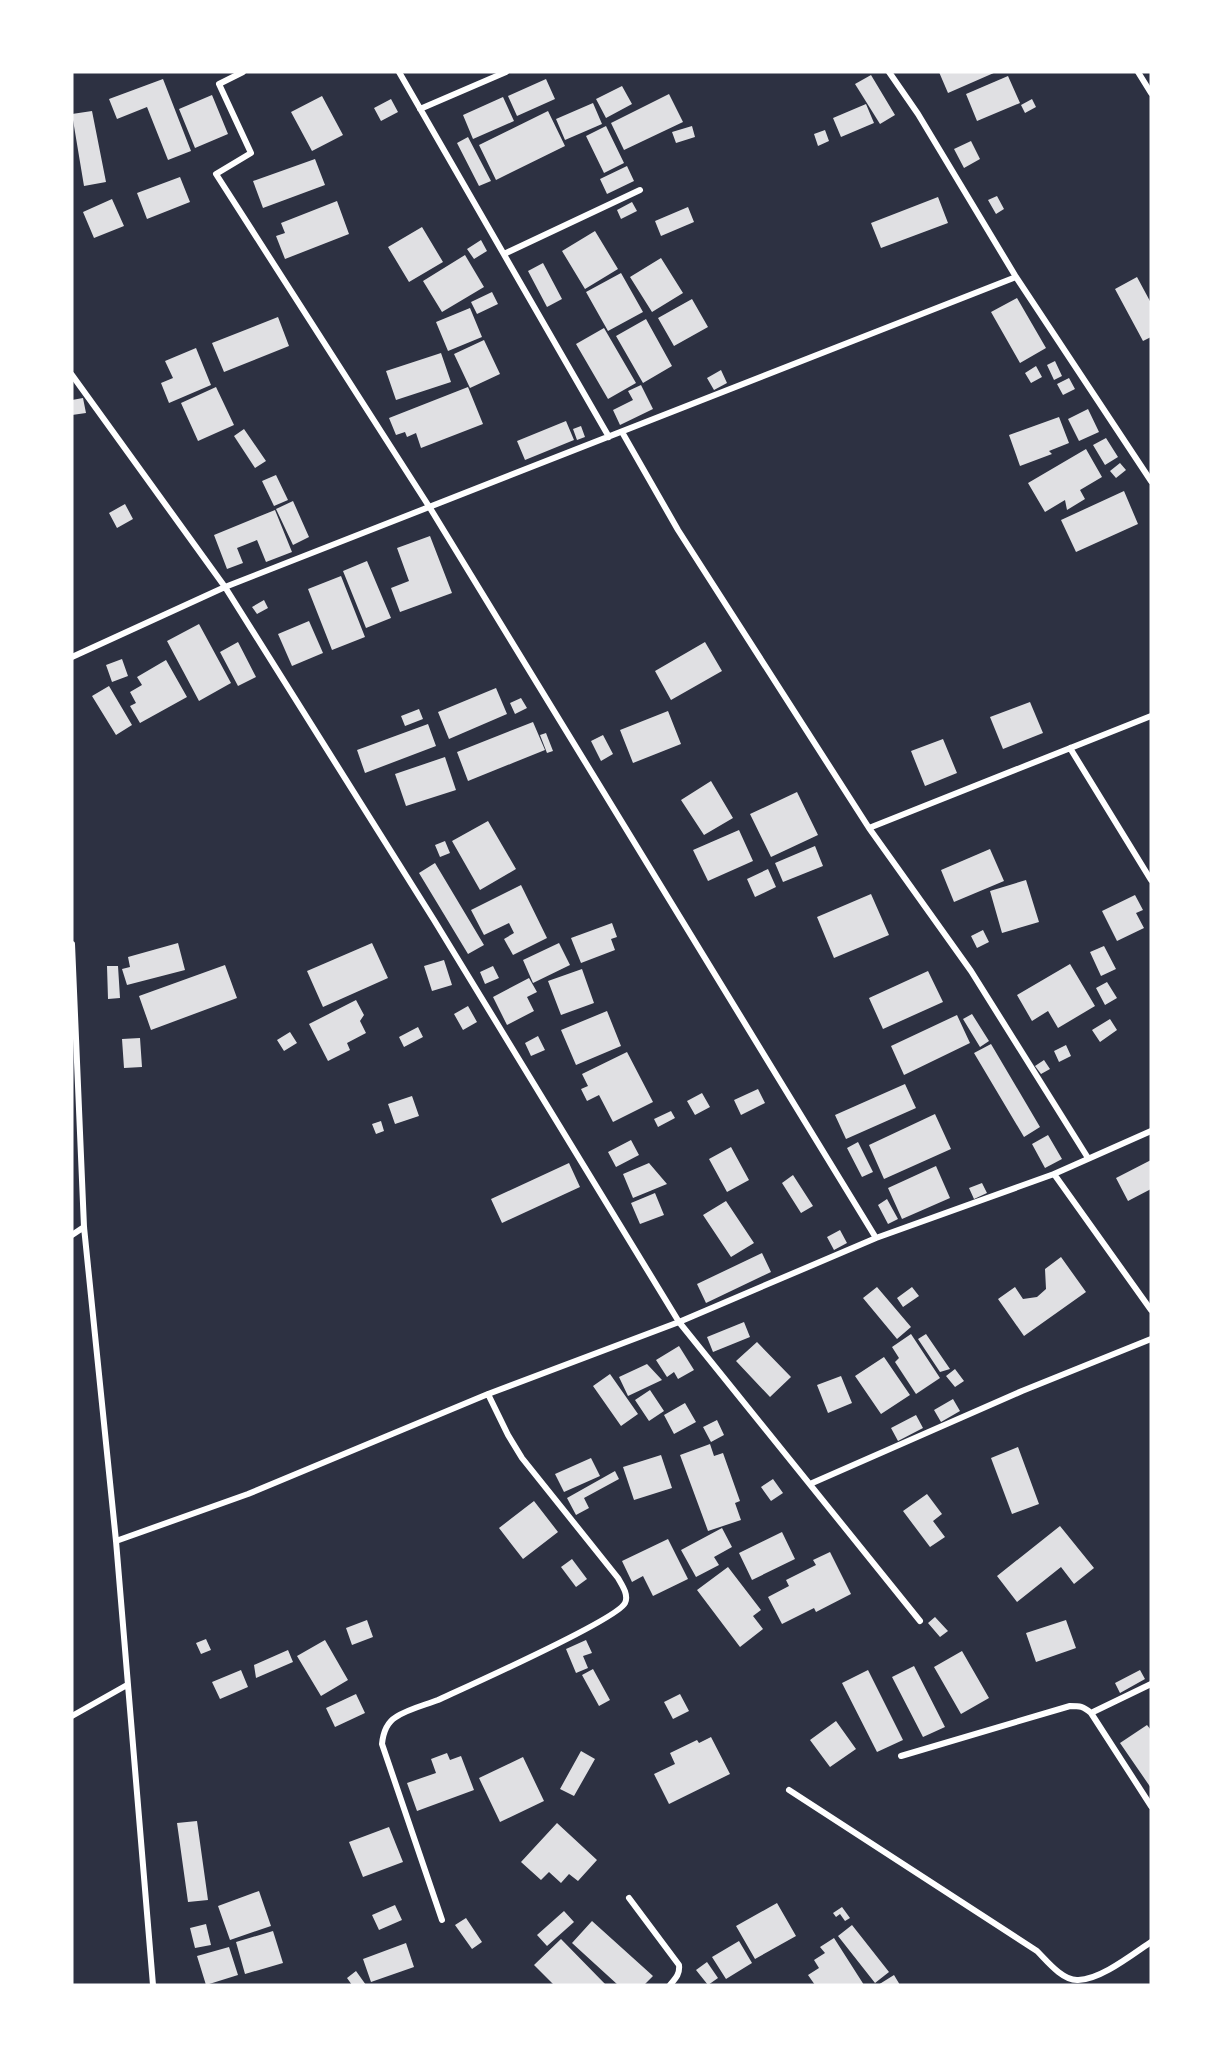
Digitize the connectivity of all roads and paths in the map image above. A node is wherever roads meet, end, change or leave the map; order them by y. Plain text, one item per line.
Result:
1 (243, 72) edge
2 (399, 72) edge
3 (506, 72) edge
4 (889, 72) edge
5 (1138, 72) edge
6 (1151, 93) edge
7 (420, 109) junction
8 (640, 190) dead end
9 (504, 254) junction
10 (1016, 277) junction
11 (72, 375) edge
12 (622, 432) junction
13 (609, 437) junction
14 (1151, 481) edge
15 (430, 508) junction
16 (225, 587) junction
17 (72, 657) edge
18 (1151, 716) edge
19 (1070, 748) junction
20 (869, 828) junction
21 (1151, 879) edge
22 (72, 944) edge
23 (1151, 1131) edge
24 (1088, 1158) junction
25 (1054, 1174) junction
26 (84, 1227) junction
27 (72, 1235) edge
28 (876, 1238) junction
29 (1151, 1310) edge
30 (679, 1322) junction
31 (1151, 1339) edge
32 (488, 1394) junction
33 (810, 1484) junction
34 (116, 1541) junction
35 (921, 1621) dead end
36 (1151, 1684) edge
37 (128, 1685) junction
38 (1091, 1713) junction
39 (72, 1716) edge
40 (901, 1756) dead end
41 (789, 1790) dead end
42 (1151, 1806) edge
43 (629, 1898) dead end
44 (442, 1920) dead end
45 (1151, 1942) edge
46 (153, 1985) edge
47 (670, 1985) edge

1 - 15 street
2 - 7 street
3 - 7 street
4 - 10 street
5 - 6 street
7 - 9 street
8 - 9 street
9 - 13 street
10 - 12 street
10 - 14 street
11 - 16 street
12 - 13 street
12 - 20 street
13 - 15 street
15 - 16 street
15 - 28 street
16 - 17 street
16 - 30 street
18 - 19 street
19 - 20 street
19 - 21 street
20 - 24 street
22 - 26 street
23 - 24 street
24 - 25 street
25 - 28 street
25 - 29 street
26 - 27 street
26 - 34 street
28 - 30 street
30 - 32 street
30 - 33 street
31 - 33 street
32 - 34 street
32 - 44 street
33 - 35 street
34 - 37 street
36 - 38 street
37 - 39 street
37 - 46 street
38 - 40 street
38 - 42 street
41 - 45 street
43 - 47 street

